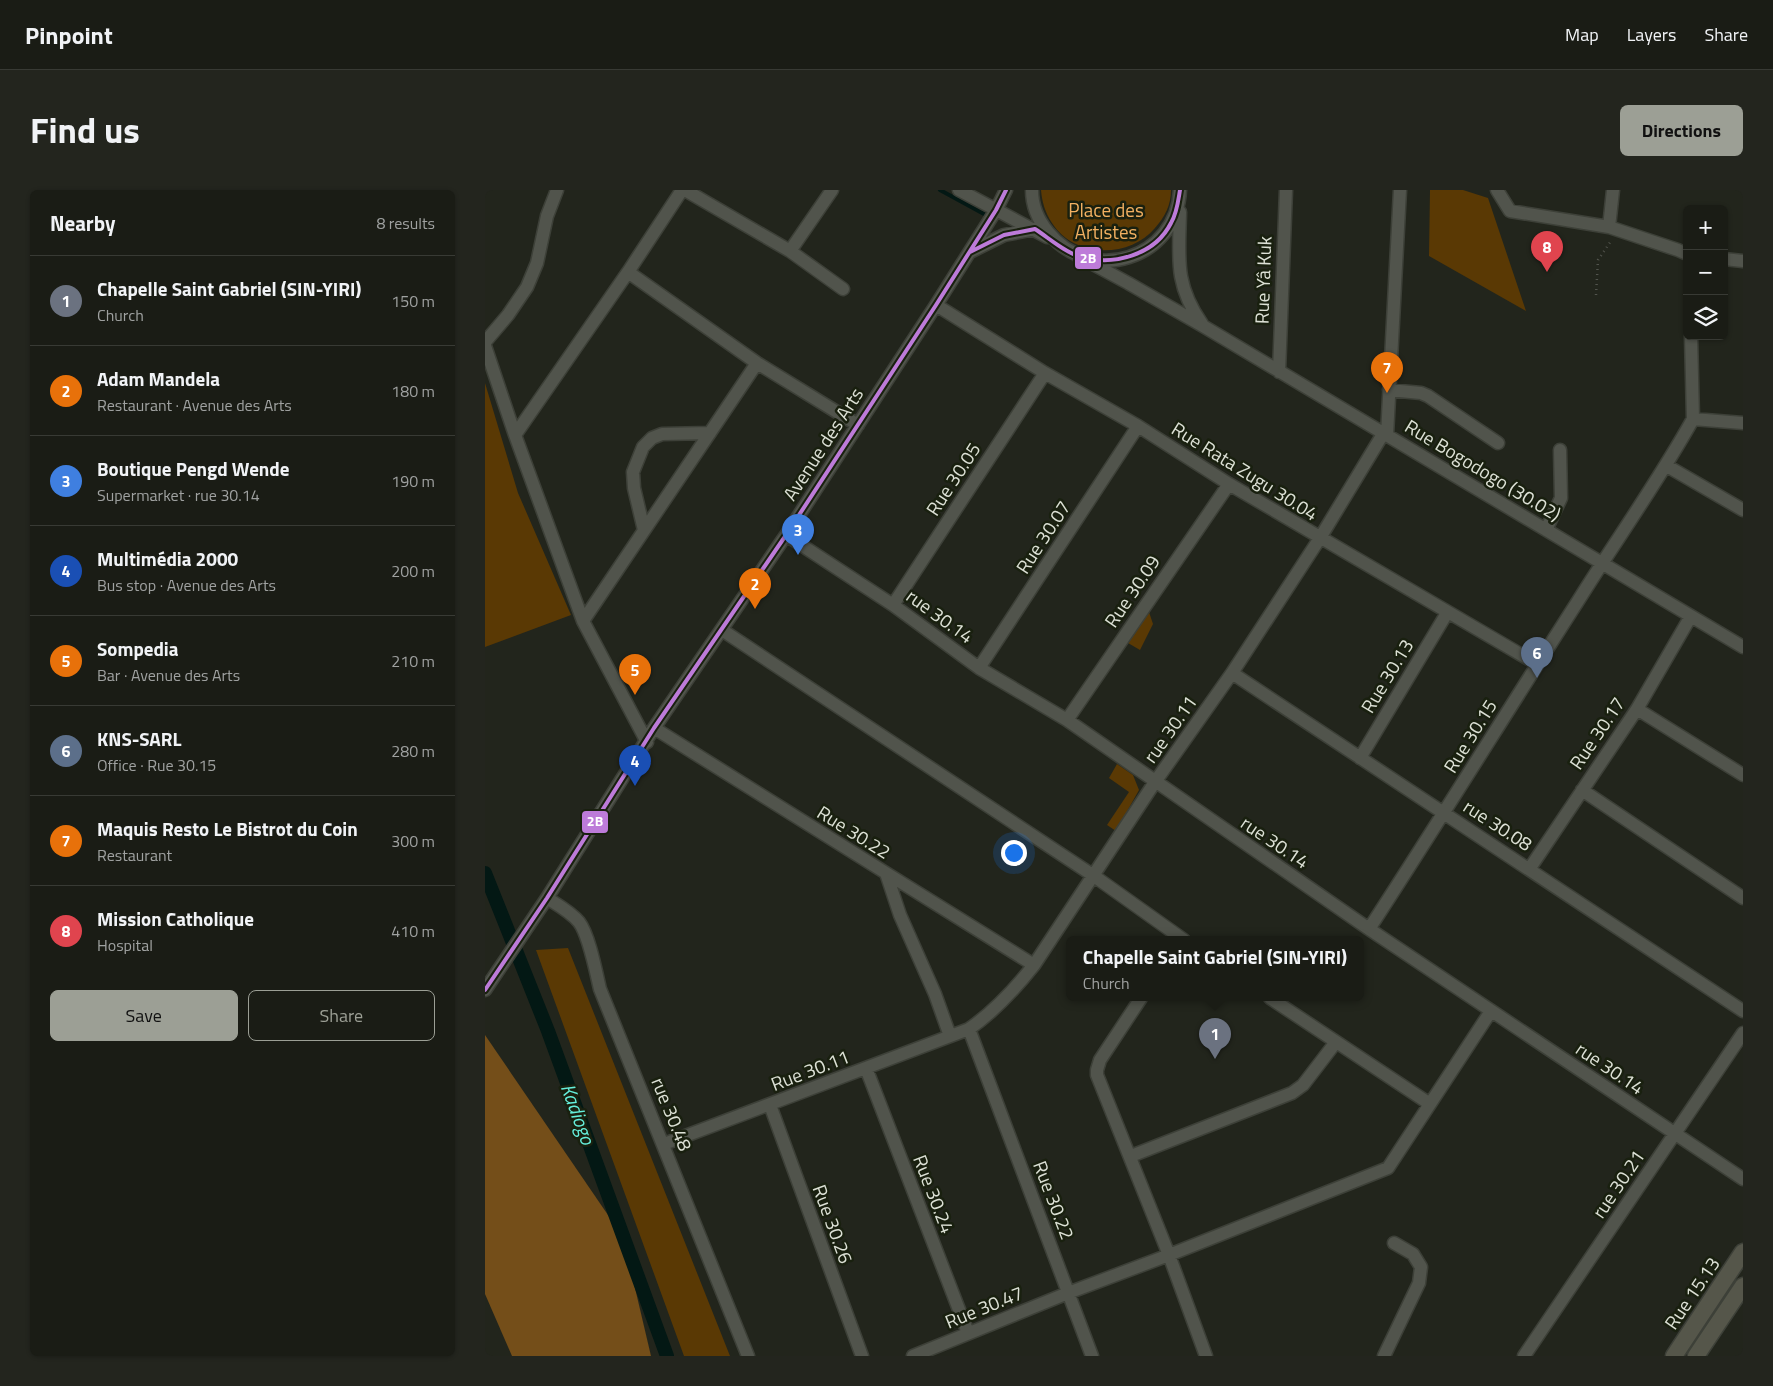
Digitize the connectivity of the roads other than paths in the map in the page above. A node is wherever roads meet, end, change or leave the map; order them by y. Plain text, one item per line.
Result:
1 (557, 190) edge
2 (683, 190) edge
3 (832, 190) edge
4 (959, 190) edge
5 (1006, 190) edge
6 (1032, 190) edge
7 (1180, 190) edge
8 (1286, 190) edge
9 (1400, 190) edge
10 (1497, 190) edge
11 (1613, 190) edge
12 (1180, 204) junction
13 (996, 210) junction
14 (1609, 227) junction
15 (1035, 229) junction
16 (1056, 242) junction
17 (790, 251) junction
18 (970, 252) junction
19 (1683, 252) edge
20 (1078, 256) junction
21 (1728, 259) edge
22 (1743, 261) edge
23 (628, 272) junction
24 (843, 289) dead end
25 (936, 305) junction
26 (1203, 326) junction
27 (1691, 340) edge
28 (485, 342) edge
29 (485, 346) edge
30 (757, 363) junction
31 (1279, 372) junction
32 (1045, 373) junction
33 (1389, 390) junction
34 (1693, 419) junction
35 (1743, 422) edge
36 (858, 425) junction
37 (1137, 426) junction
38 (710, 433) junction
39 (515, 435) junction
40 (1385, 435) junction
41 (1498, 443) dead end
42 (1560, 450) dead end
43 (1667, 466) junction
44 (1229, 484) junction
45 (1743, 510) edge
46 (644, 530) junction
47 (1546, 530) junction
48 (786, 535) junction
49 (1320, 538) junction
50 (1602, 563) junction
51 (893, 605) junction
52 (1447, 613) junction
53 (1691, 616) junction
54 (583, 620) junction
55 (721, 630) junction
56 (1743, 647) edge
57 (1537, 664) junction
58 (979, 668) junction
59 (1232, 673) junction
60 (1637, 709) junction
61 (1067, 720) junction
62 (654, 728) junction
63 (647, 742) junction
64 (1360, 758) junction
65 (1743, 775) edge
66 (1155, 782) junction
67 (1582, 790) junction
68 (1445, 813) junction
69 (1530, 868) junction
70 (886, 874) junction
71 (1094, 876) junction
72 (547, 898) junction
73 (1743, 898) edge
74 (1369, 929) junction
75 (1176, 936) edge
76 (1035, 965) junction
77 (485, 990) edge
78 (1139, 1001) edge
79 (1275, 1001) edge
80 (1491, 1010) junction
81 (1743, 1011) edge
82 (969, 1030) junction
83 (1743, 1033) edge
84 (950, 1036) junction
85 (1337, 1042) junction
86 (866, 1068) junction
87 (1430, 1104) junction
88 (769, 1105) junction
89 (1675, 1134) junction
90 (664, 1144) junction
91 (1131, 1156) junction
92 (1743, 1179) edge
93 (1394, 1243) dead end
94 (1743, 1252) edge
95 (1169, 1255) junction
96 (1743, 1286) edge
97 (1068, 1292) junction
98 (968, 1333) junction
99 (748, 1356) edge
100 (862, 1356) edge
101 (913, 1356) edge
102 (1092, 1356) edge
103 (1206, 1356) edge
104 (1384, 1356) edge
105 (1524, 1356) edge
106 (1674, 1356) edge
107 (1696, 1356) edge

1 - 28 street
2 - 17 street
2 - 23 street
3 - 17 street
4 - 13 street
5 - 13 street, Avenue des Arts
6 - 16 street
7 - 12 street
8 - 31 street, Rue Yâ Kuk
9 - 33 street
10 - 14 street
11 - 14 street
12 - 20 street
12 - 26 street
13 - 15 street
13 - 18 street, Avenue des Arts
14 - 19 street
15 - 16 street
15 - 18 street
16 - 20 street
17 - 24 street
18 - 25 street, Avenue des Arts
20 - 26 street, Rue Bogodogo (30.02)
21 - 22 street
23 - 30 street
23 - 39 street
25 - 32 street, Rue Rata Zugu 30.04
25 - 36 street, Avenue des Arts
26 - 31 street, Rue Bogodogo (30.02)
27 - 34 street
29 - 39 street
30 - 36 street
30 - 38 street
31 - 40 street, Rue Bogodogo (30.02)
32 - 37 street, Rue Rata Zugu 30.04
32 - 51 street, Rue 30.05
33 - 40 street
33 - 41 street
34 - 35 street
34 - 43 street, Rue 30.15
36 - 48 street, Avenue des Arts
37 - 44 street, Rue Rata Zugu 30.04
37 - 58 street, Rue 30.07
38 - 46 street
38 - 46 street
39 - 54 street
40 - 47 street, Rue Bogodogo (30.02)
40 - 49 street, rue 30.11
42 - 47 street
43 - 45 street
43 - 50 street, Rue 30.15
44 - 49 street, Rue Rata Zugu 30.04
44 - 61 street, Rue 30.09
46 - 54 street
47 - 50 street, Rue Bogodogo (30.02)
48 - 51 street, rue 30.14
48 - 55 street, Avenue des Arts
49 - 52 street, Rue Rata Zugu 30.04
49 - 59 street, rue 30.11
50 - 53 street, Rue Bogodogo (30.02)
50 - 57 street, Rue 30.15
51 - 58 street, rue 30.14
52 - 57 street, Rue Rata Zugu 30.04
52 - 64 street, Rue 30.13
53 - 56 street, Rue Bogodogo (30.02)
53 - 60 street, Rue 30.17
54 - 63 street
55 - 62 street, Avenue des Arts
55 - 71 street
57 - 68 street, Rue 30.15
58 - 61 street, rue 30.14
59 - 64 street, rue 30.08
59 - 66 street, rue 30.11
60 - 65 street
60 - 67 street, Rue 30.17
61 - 66 street, rue 30.14
62 - 63 street, Avenue des Arts
62 - 70 street, Rue 30.22
63 - 72 street, Avenue des Arts
64 - 68 street, rue 30.08
66 - 71 street, rue 30.11
66 - 74 street, rue 30.14
67 - 69 street, Rue 30.17
67 - 73 street
68 - 69 street, rue 30.08
68 - 74 street, Rue 30.15
69 - 81 street, rue 30.08
70 - 76 street
70 - 84 street, Rue 30.22
71 - 75 street
71 - 76 street, rue 30.11
72 - 77 street, Avenue des Arts
72 - 90 street, rue 30.48
74 - 80 street, rue 30.14
76 - 82 street, rue 30.11
78 - 91 street
79 - 85 street
80 - 87 street, Rue 30.47
80 - 89 street, rue 30.14
82 - 84 street, Rue 30.11
82 - 97 street, Rue 30.22
83 - 89 street, rue 30.21
84 - 86 street, Rue 30.11
85 - 87 street
85 - 91 street
86 - 88 street, Rue 30.11
86 - 98 street, Rue 30.24
87 - 95 street, Rue 30.47
88 - 90 street, Rue 30.11
88 - 100 street, Rue 30.26
89 - 92 street, rue 30.14
89 - 105 street, rue 30.21
90 - 99 street, rue 30.48
91 - 95 street
93 - 104 street
94 - 106 main road, Rue 15.13
95 - 97 street, Rue 30.47
95 - 103 street
96 - 107 main road
97 - 98 street, Rue 30.47
97 - 102 street, Rue 30.22
98 - 101 street, Rue 30.47

